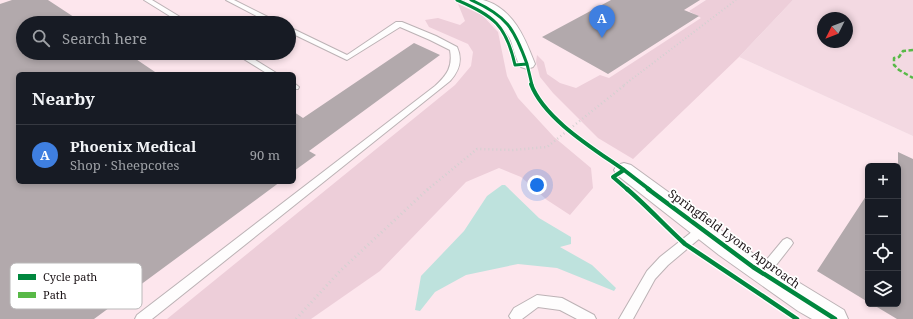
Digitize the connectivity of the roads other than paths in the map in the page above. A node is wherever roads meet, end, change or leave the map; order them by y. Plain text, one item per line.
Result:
1 (147, 0) edge
2 (229, 0) edge
3 (471, 0) edge
4 (503, 0) edge
5 (488, 7) junction
6 (174, 16) edge
7 (262, 16) edge
8 (296, 32) edge
9 (250, 60) edge
10 (527, 64) dead end
11 (271, 72) edge
12 (624, 170) dead end
13 (702, 230) junction
14 (787, 243) dead end
15 (762, 274) junction
16 (516, 316) dead end
17 (142, 319) edge
18 (589, 319) edge
19 (626, 319) edge
20 (835, 319) edge

1 - 6 lane
2 - 7 lane
3 - 5 street
4 - 5 street
5 - 10 street
8 - 17 lane
9 - 11 lane
12 - 13 street, Springfield Lyons Approach
13 - 15 street, Springfield Lyons Approach
13 - 19 lane
14 - 15 lane
15 - 20 street, Springfield Lyons Approach
16 - 18 lane

